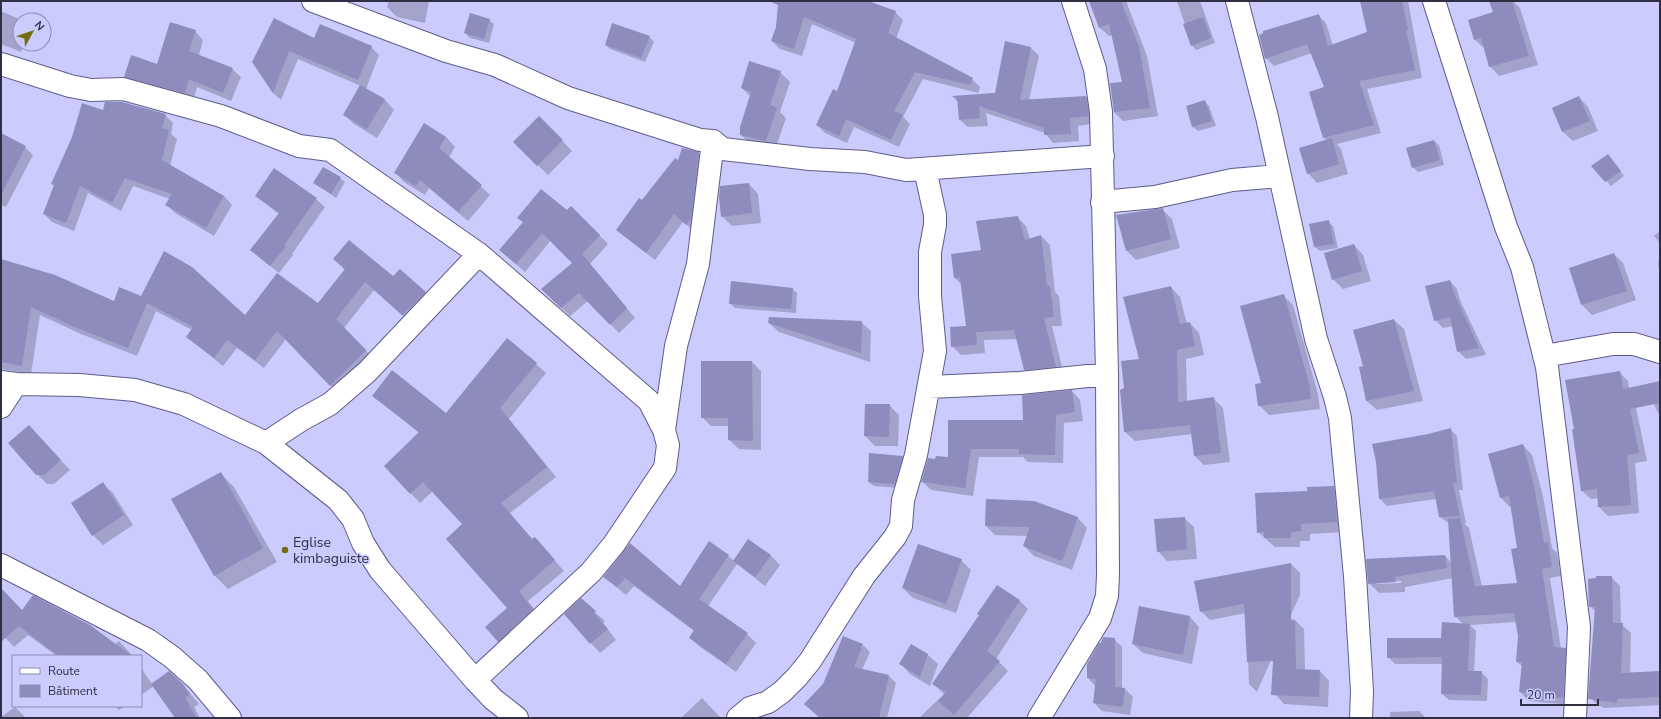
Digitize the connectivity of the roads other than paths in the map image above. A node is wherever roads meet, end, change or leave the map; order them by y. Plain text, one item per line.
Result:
1 (313, 1) edge
2 (1073, 1) edge
3 (1237, 1) edge
4 (1434, 1) edge
5 (1, 64) edge
6 (713, 141) junction
7 (1103, 156) junction
8 (925, 169) junction
9 (1279, 176) junction
10 (1102, 202) junction
11 (480, 254) junction
12 (1660, 352) edge
13 (1544, 356) junction
14 (1108, 374) junction
15 (8, 383) edge
16 (671, 386) junction
17 (928, 387) junction
18 (650, 401) junction
19 (1, 407) edge
20 (664, 430) junction
21 (266, 443) junction
22 (1, 565) edge
23 (476, 680) junction
24 (230, 718) edge
25 (517, 718) edge
26 (738, 718) edge
27 (1039, 718) edge
28 (1360, 718) edge
29 (1575, 718) edge

1 - 6 street
2 - 7 street
3 - 9 street
4 - 13 street
5 - 11 street
6 - 8 street
6 - 16 street
7 - 8 street
7 - 10 street
8 - 17 street
9 - 10 street
9 - 28 street
10 - 14 street
11 - 18 street
11 - 21 street
12 - 13 street
13 - 29 street
14 - 17 street
14 - 27 street
15 - 19 street
15 - 21 street
16 - 18 street
16 - 20 street
17 - 26 street
18 - 20 street
20 - 23 street
21 - 23 street
22 - 24 street
23 - 25 street

